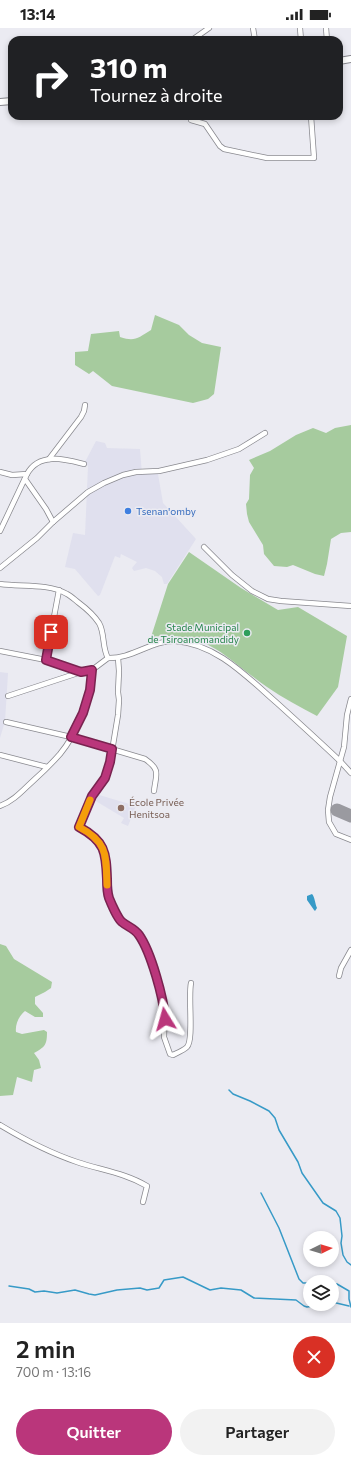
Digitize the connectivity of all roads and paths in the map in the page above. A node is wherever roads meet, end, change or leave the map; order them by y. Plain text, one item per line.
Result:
1 (209, 28) edge
2 (198, 36) edge
3 (191, 120) dead end
4 (311, 120) edge
5 (85, 405) dead end
6 (266, 433) dead end
7 (49, 459) junction
8 (84, 464) dead end
9 (0, 472) edge
10 (26, 476) junction
11 (53, 522) junction
12 (0, 531) edge
13 (204, 547) dead end
14 (0, 568) edge
15 (0, 584) edge
16 (59, 590) junction
17 (351, 606) edge
18 (0, 651) edge
19 (108, 658) junction
20 (118, 658) junction
21 (46, 660) junction
22 (92, 670) junction
23 (81, 672) junction
24 (8, 696) dead end
25 (351, 699) edge
26 (6, 722) dead end
27 (71, 737) junction
28 (112, 749) junction
29 (0, 756) edge
30 (340, 761) junction
31 (47, 767) junction
32 (351, 773) edge
33 (154, 791) dead end
34 (0, 806) edge
35 (351, 840) edge
36 (351, 950) edge
37 (339, 976) dead end
38 (191, 983) dead end
39 (0, 1125) edge
40 (143, 1202) dead end

1 - 2 street
3 - 4 street
5 - 7 street
6 - 11 street
7 - 8 street
7 - 10 street
9 - 10 street
10 - 11 street
10 - 12 street
11 - 14 street
13 - 17 street
15 - 16 street
16 - 19 street
16 - 21 street
18 - 21 street
19 - 20 street
19 - 22 street
20 - 28 street
20 - 30 street
21 - 23 street
22 - 23 street
22 - 27 street
23 - 24 street
25 - 30 street
26 - 27 street
27 - 28 street
27 - 31 street
28 - 33 street
28 - 38 street
29 - 31 street
30 - 32 street
30 - 35 street
31 - 34 street
36 - 37 street
39 - 40 street

